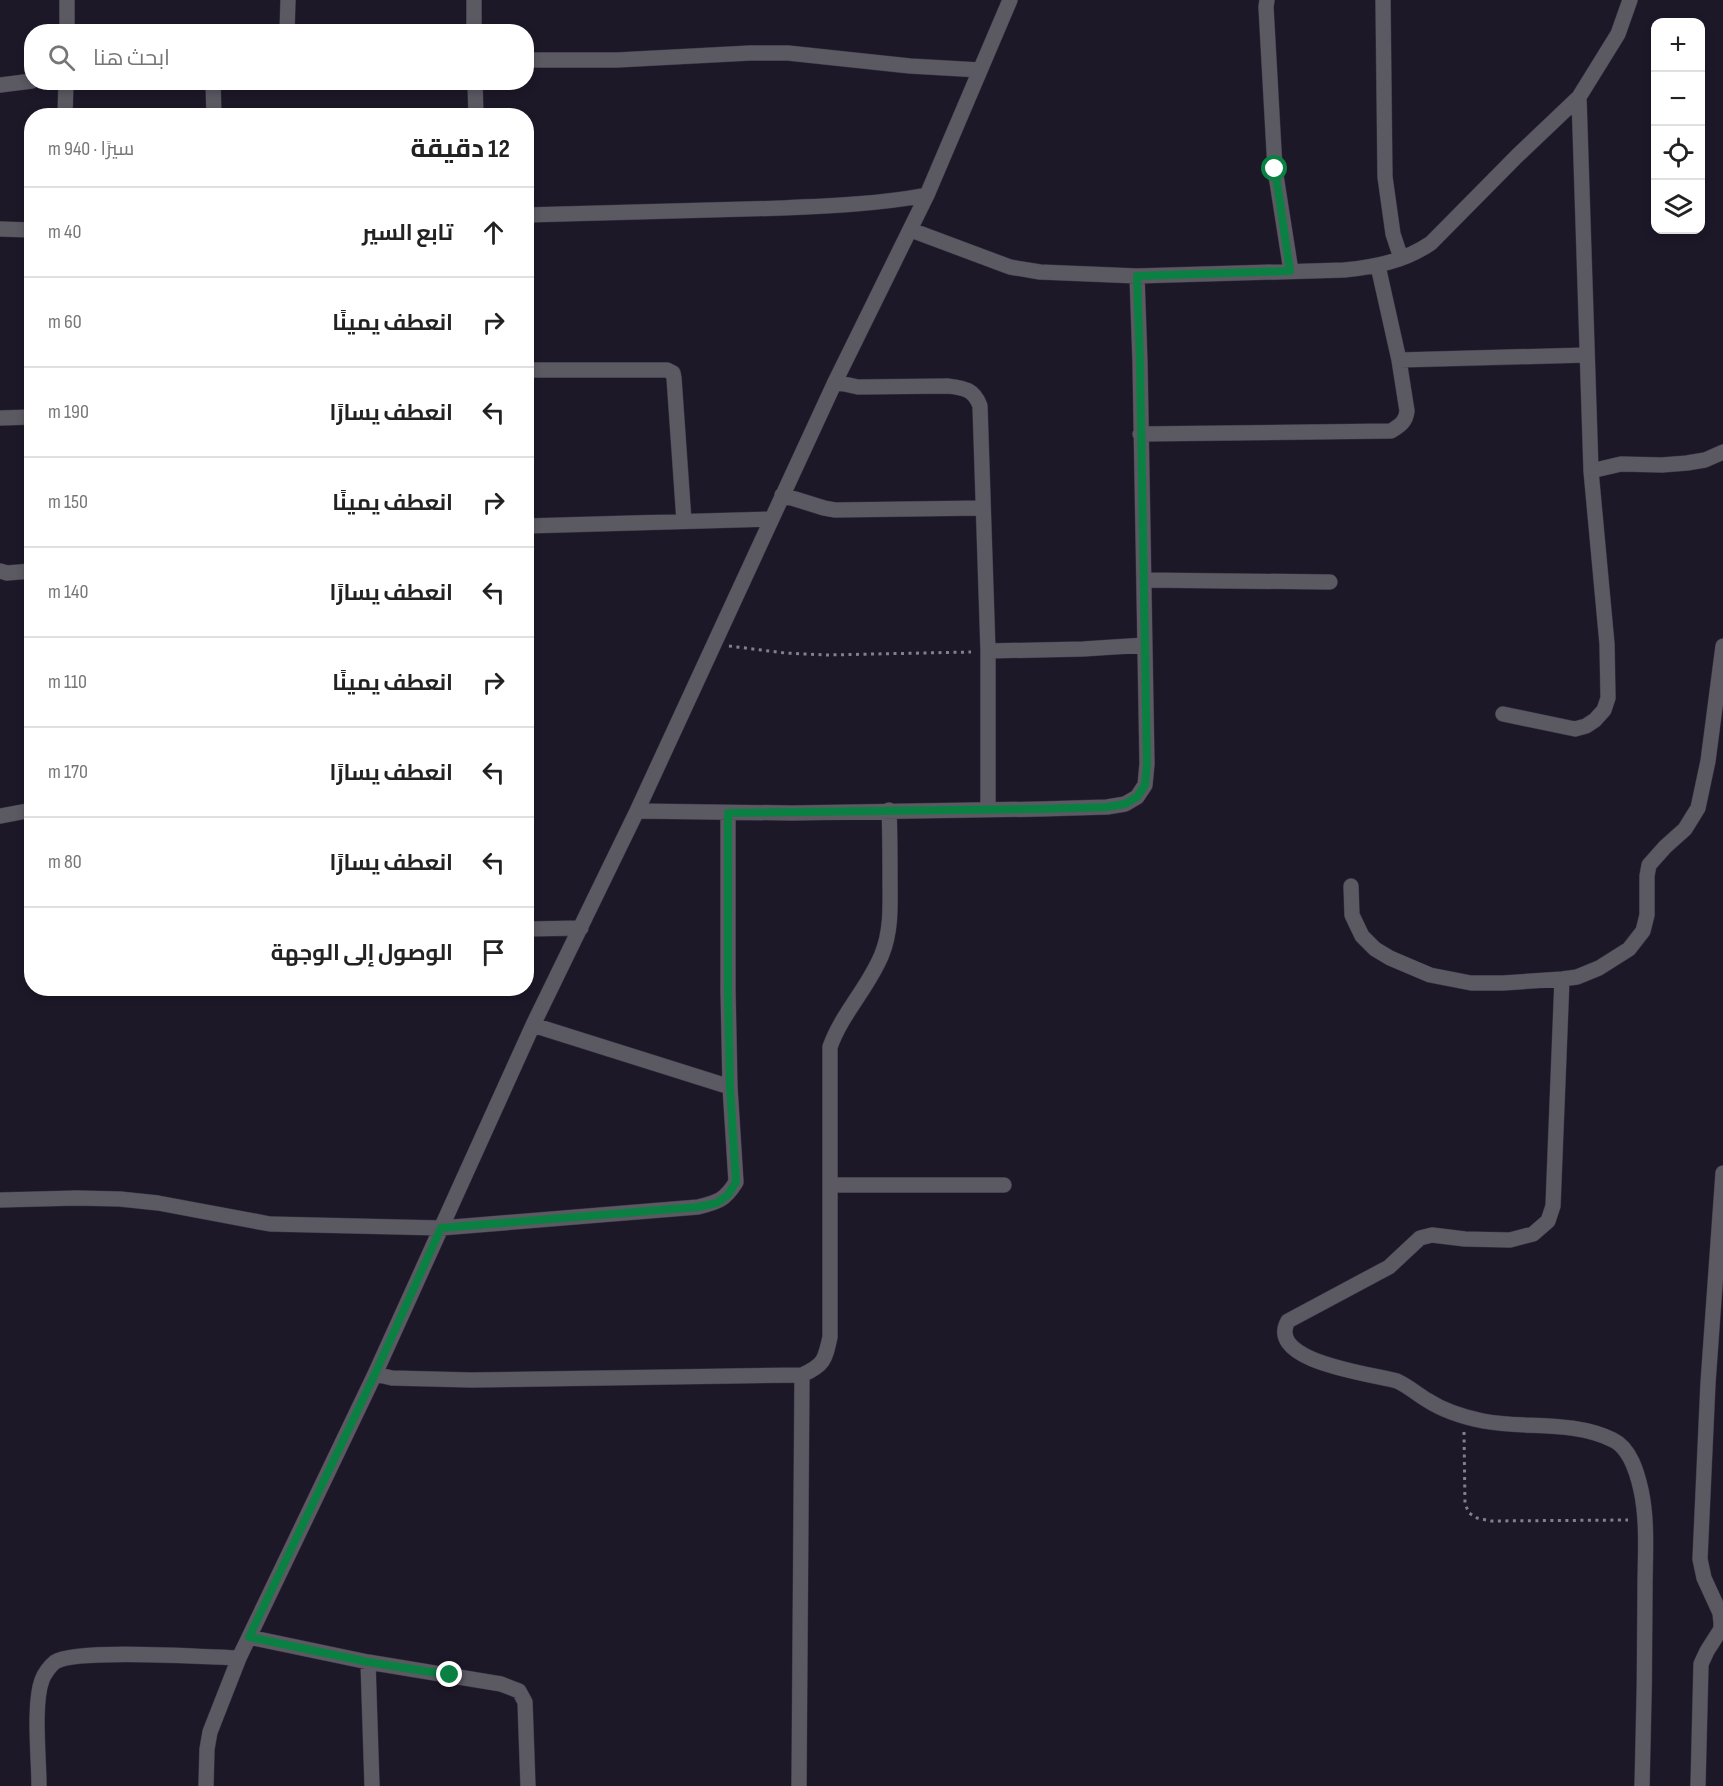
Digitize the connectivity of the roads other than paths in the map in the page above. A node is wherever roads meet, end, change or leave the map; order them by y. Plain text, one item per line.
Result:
1 (67, 0) edge
2 (288, 0) edge
3 (474, 0) edge
4 (1010, 0) edge
5 (1267, 0) edge
6 (1383, 0) edge
7 (1630, 0) edge
8 (66, 24) edge
9 (287, 24) edge
10 (474, 24) edge
11 (534, 60) edge
12 (980, 70) junction
13 (24, 82) edge
14 (0, 85) edge
15 (66, 90) edge
16 (213, 90) edge
17 (475, 90) edge
18 (1579, 97) junction
19 (64, 108) edge
20 (214, 108) edge
21 (476, 108) edge
22 (927, 195) junction
23 (534, 215) edge
24 (0, 230) edge
25 (24, 230) edge
26 (911, 230) junction
27 (1401, 258) junction
28 (1378, 266) junction
29 (1290, 271) junction
30 (1137, 276) junction
31 (1587, 355) junction
32 (1399, 360) junction
33 (534, 370) edge
34 (835, 382) junction
35 (24, 417) edge
36 (0, 418) edge
37 (1140, 434) junction
38 (1723, 452) edge
39 (1591, 471) junction
40 (782, 495) junction
41 (983, 508) junction
42 (771, 519) junction
43 (684, 521) junction
44 (534, 526) edge
45 (0, 571) edge
46 (24, 572) edge
47 (1144, 580) junction
48 (1330, 582) dead end
49 (1145, 645) junction
50 (1723, 646) edge
51 (988, 651) junction
52 (1503, 714) dead end
53 (988, 809) junction
54 (889, 810) junction
55 (637, 811) junction
56 (24, 812) edge
57 (728, 813) junction
58 (2, 816) dead end
59 (1351, 886) dead end
60 (581, 928) junction
61 (534, 929) edge
62 (1562, 979) junction
63 (533, 1026) junction
64 (730, 1087) junction
65 (1723, 1173) edge
66 (831, 1185) junction
67 (1004, 1185) dead end
68 (0, 1200) edge
69 (441, 1228) junction
70 (375, 1374) junction
71 (801, 1375) junction
72 (1722, 1629) edge
73 (249, 1637) junction
74 (239, 1658) junction
75 (368, 1662) junction
76 (39, 1786) edge
77 (206, 1786) edge
78 (372, 1786) edge
79 (528, 1786) edge
80 (799, 1786) edge
81 (1642, 1786) edge
82 (1698, 1786) edge

1 - 8 street
2 - 9 street
3 - 10 street
4 - 12 street
5 - 29 street
6 - 27 street
7 - 18 street
11 - 12 street
12 - 22 street
13 - 14 street
15 - 19 street
16 - 20 street
17 - 21 street
18 - 27 street
18 - 31 street
22 - 23 street
22 - 26 street
24 - 25 street
26 - 30 street
26 - 34 street
27 - 28 street
28 - 29 street
28 - 32 street
29 - 30 street
30 - 37 street
31 - 32 street
31 - 39 street
32 - 37 street
33 - 43 street
34 - 40 street
34 - 41 street
35 - 36 street
37 - 47 street
38 - 39 street
39 - 52 street
40 - 41 street
40 - 42 street
41 - 51 street
42 - 43 street
42 - 55 street
43 - 44 street
45 - 46 street
47 - 48 street
47 - 49 street
49 - 51 street
49 - 53 street
50 - 62 street
51 - 53 street
53 - 54 street
54 - 57 street
54 - 66 street
55 - 57 street
55 - 60 street
56 - 58 street
57 - 64 street
59 - 62 street
60 - 61 street
60 - 63 street
62 - 81 street
63 - 64 street
63 - 69 street
64 - 69 street
65 - 72 street
66 - 67 street
66 - 71 street
68 - 69 street
69 - 70 street
70 - 71 street
70 - 73 street
71 - 80 street
72 - 82 street
73 - 74 street
73 - 75 street
74 - 76 street
74 - 77 street
75 - 78 street
75 - 79 street

